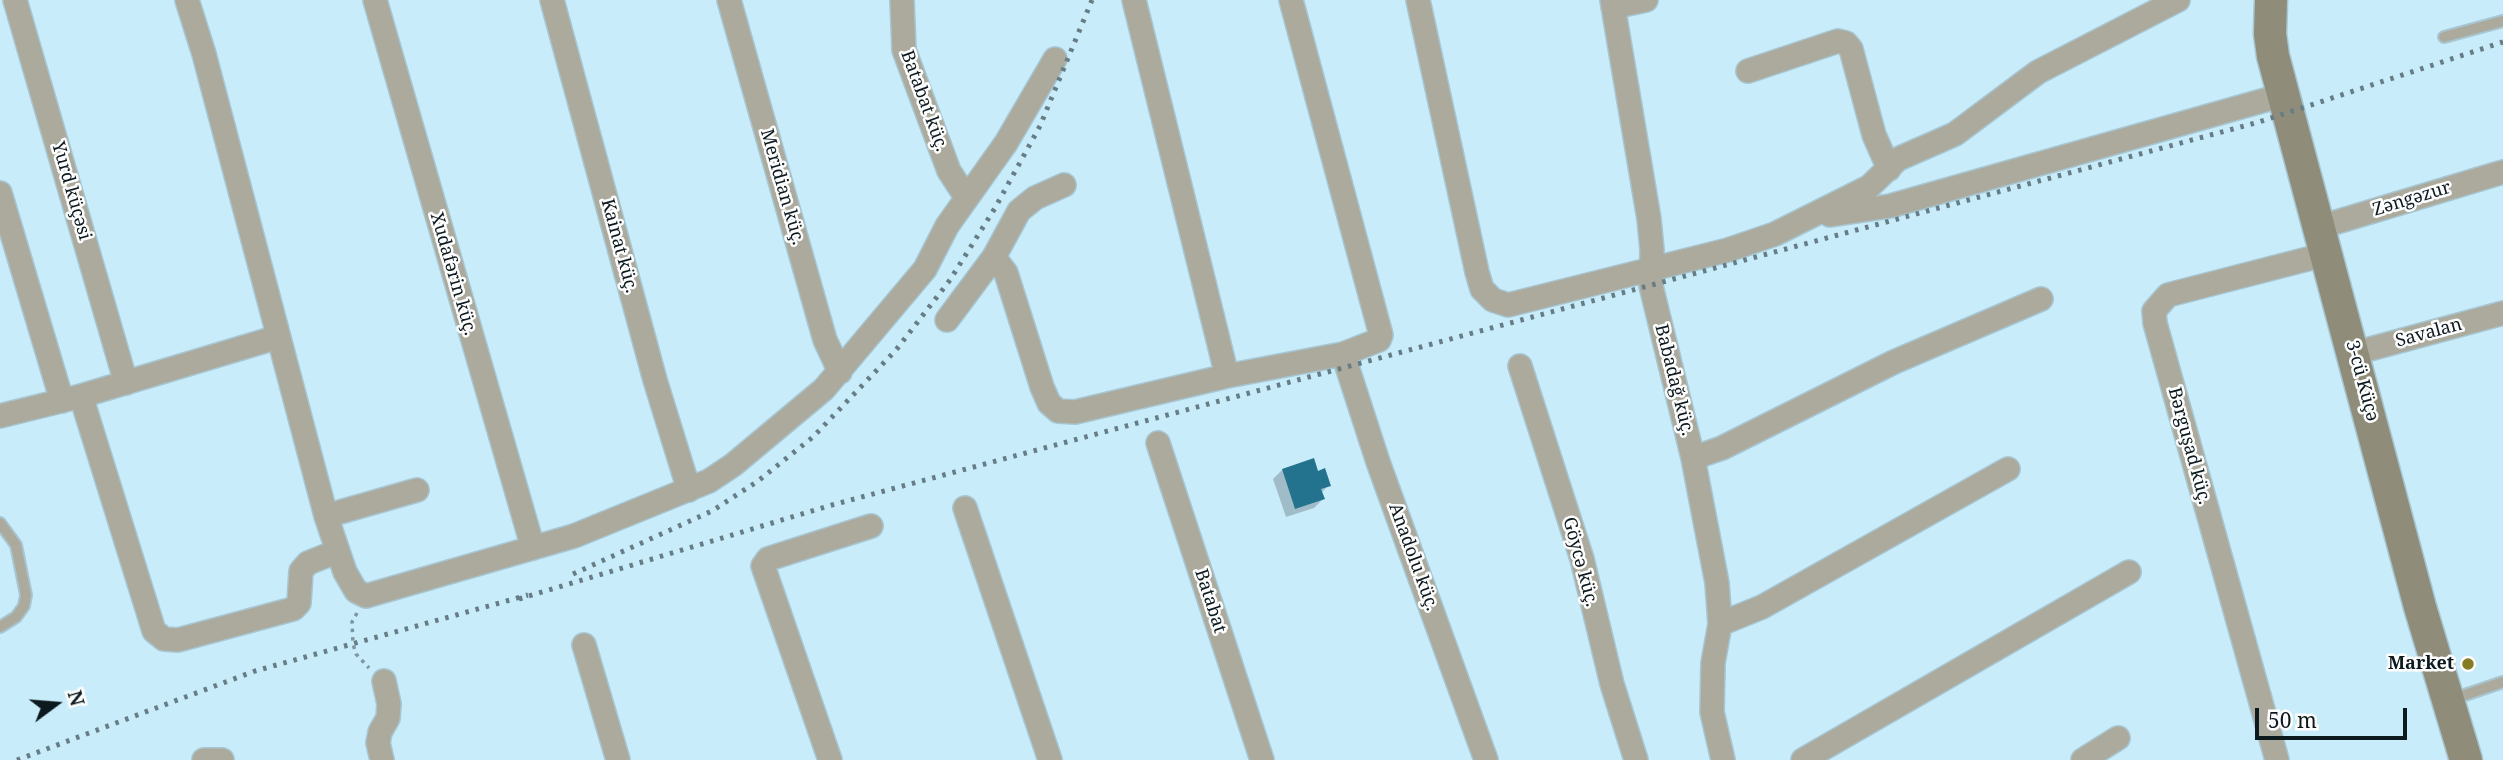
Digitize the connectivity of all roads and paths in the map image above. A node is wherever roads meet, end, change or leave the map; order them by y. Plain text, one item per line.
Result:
1 (15, 0) edge
2 (187, 0) edge
3 (375, 0) edge
4 (552, 0) edge
5 (729, 0) edge
6 (902, 0) edge
7 (1134, 0) edge
8 (1291, 0) edge
9 (1418, 0) edge
10 (1646, 0) edge
11 (2178, 0) edge
12 (2272, 0) edge
13 (1612, 3) edge
14 (2503, 21) edge
15 (2444, 37) dead end
16 (1055, 59) dead end
17 (1748, 71) dead end
18 (2283, 95) junction
19 (1889, 169) junction
20 (2503, 172) edge
21 (1064, 185) dead end
22 (0, 193) edge
23 (966, 197) junction
24 (1807, 218) junction
25 (2324, 241) junction
26 (994, 257) junction
27 (1651, 270) junction
28 (2041, 299) dead end
29 (2503, 313) edge
30 (947, 320) dead end
31 (278, 337) junction
32 (2355, 353) junction
33 (1343, 354) junction
34 (1521, 366) dead end
35 (840, 372) junction
36 (1227, 376) junction
37 (126, 383) junction
38 (72, 398) junction
39 (0, 416) edge
40 (1158, 443) dead end
41 (1693, 458) junction
42 (2008, 469) dead end
43 (417, 490) dead end
44 (689, 490) junction
45 (965, 508) dead end
46 (326, 516) junction
47 (0, 523) edge
48 (871, 526) dead end
49 (533, 548) junction
50 (338, 551) junction
51 (2129, 572) dead end
52 (366, 596) junction
53 (1720, 624) junction
54 (0, 627) edge
55 (584, 645) dead end
56 (384, 681) joint
57 (2503, 682) edge
58 (2450, 700) junction
59 (2118, 738) dead end
60 (204, 760) edge
61 (222, 760) edge
62 (382, 760) edge
63 (618, 760) edge
64 (831, 760) edge
65 (1050, 760) edge
66 (1262, 760) edge
67 (1486, 760) edge
68 (1636, 760) edge
69 (1723, 760) edge
70 (1803, 760) edge
71 (2083, 760) edge
72 (2277, 760) edge
73 (2466, 760) edge

1 - 37 street, Yurd küçəsi
2 - 31 street
3 - 49 street, Xudafərin küç.
4 - 44 street, Kainat küç.
5 - 35 street, Meridian küç.
6 - 23 street, Batabat küç.
7 - 36 street
8 - 33 street
9 - 27 street
10 - 13 street
11 - 19 street
12 - 18 street, 3-cü Küçə
13 - 27 street, Babadağ küç.
14 - 15 lane
16 - 23 street
17 - 19 street
18 - 24 street
18 - 25 street, 3-cü Küçə
19 - 24 street
20 - 25 street, Zəngəzur
21 - 26 street
22 - 38 street
23 - 35 street
24 - 27 street
25 - 32 street, 3-cü Küçə
25 - 72 street, Bərguşad küç.
26 - 30 street
26 - 36 street
27 - 41 street, Babadağ küç.
28 - 41 street
29 - 32 street, Savalan
31 - 37 street
31 - 46 street
32 - 58 street, 3-cü Küçə
33 - 36 street
33 - 67 street, Anadolu küç.
34 - 68 street, Göycə küç.
35 - 44 street
37 - 38 street
38 - 39 street
38 - 50 street
40 - 66 street, Batabat
41 - 53 street, Babadağ küç.
42 - 53 street
43 - 46 street
44 - 49 street
45 - 65 street
46 - 50 street
47 - 54 lane
48 - 64 street
49 - 52 street
50 - 52 street
51 - 70 street
52 - 56 path
53 - 69 street, Babadağ küç.
55 - 63 street
56 - 62 street
57 - 58 lane
58 - 73 street, 3-cü Küçə
59 - 71 street
60 - 61 street

